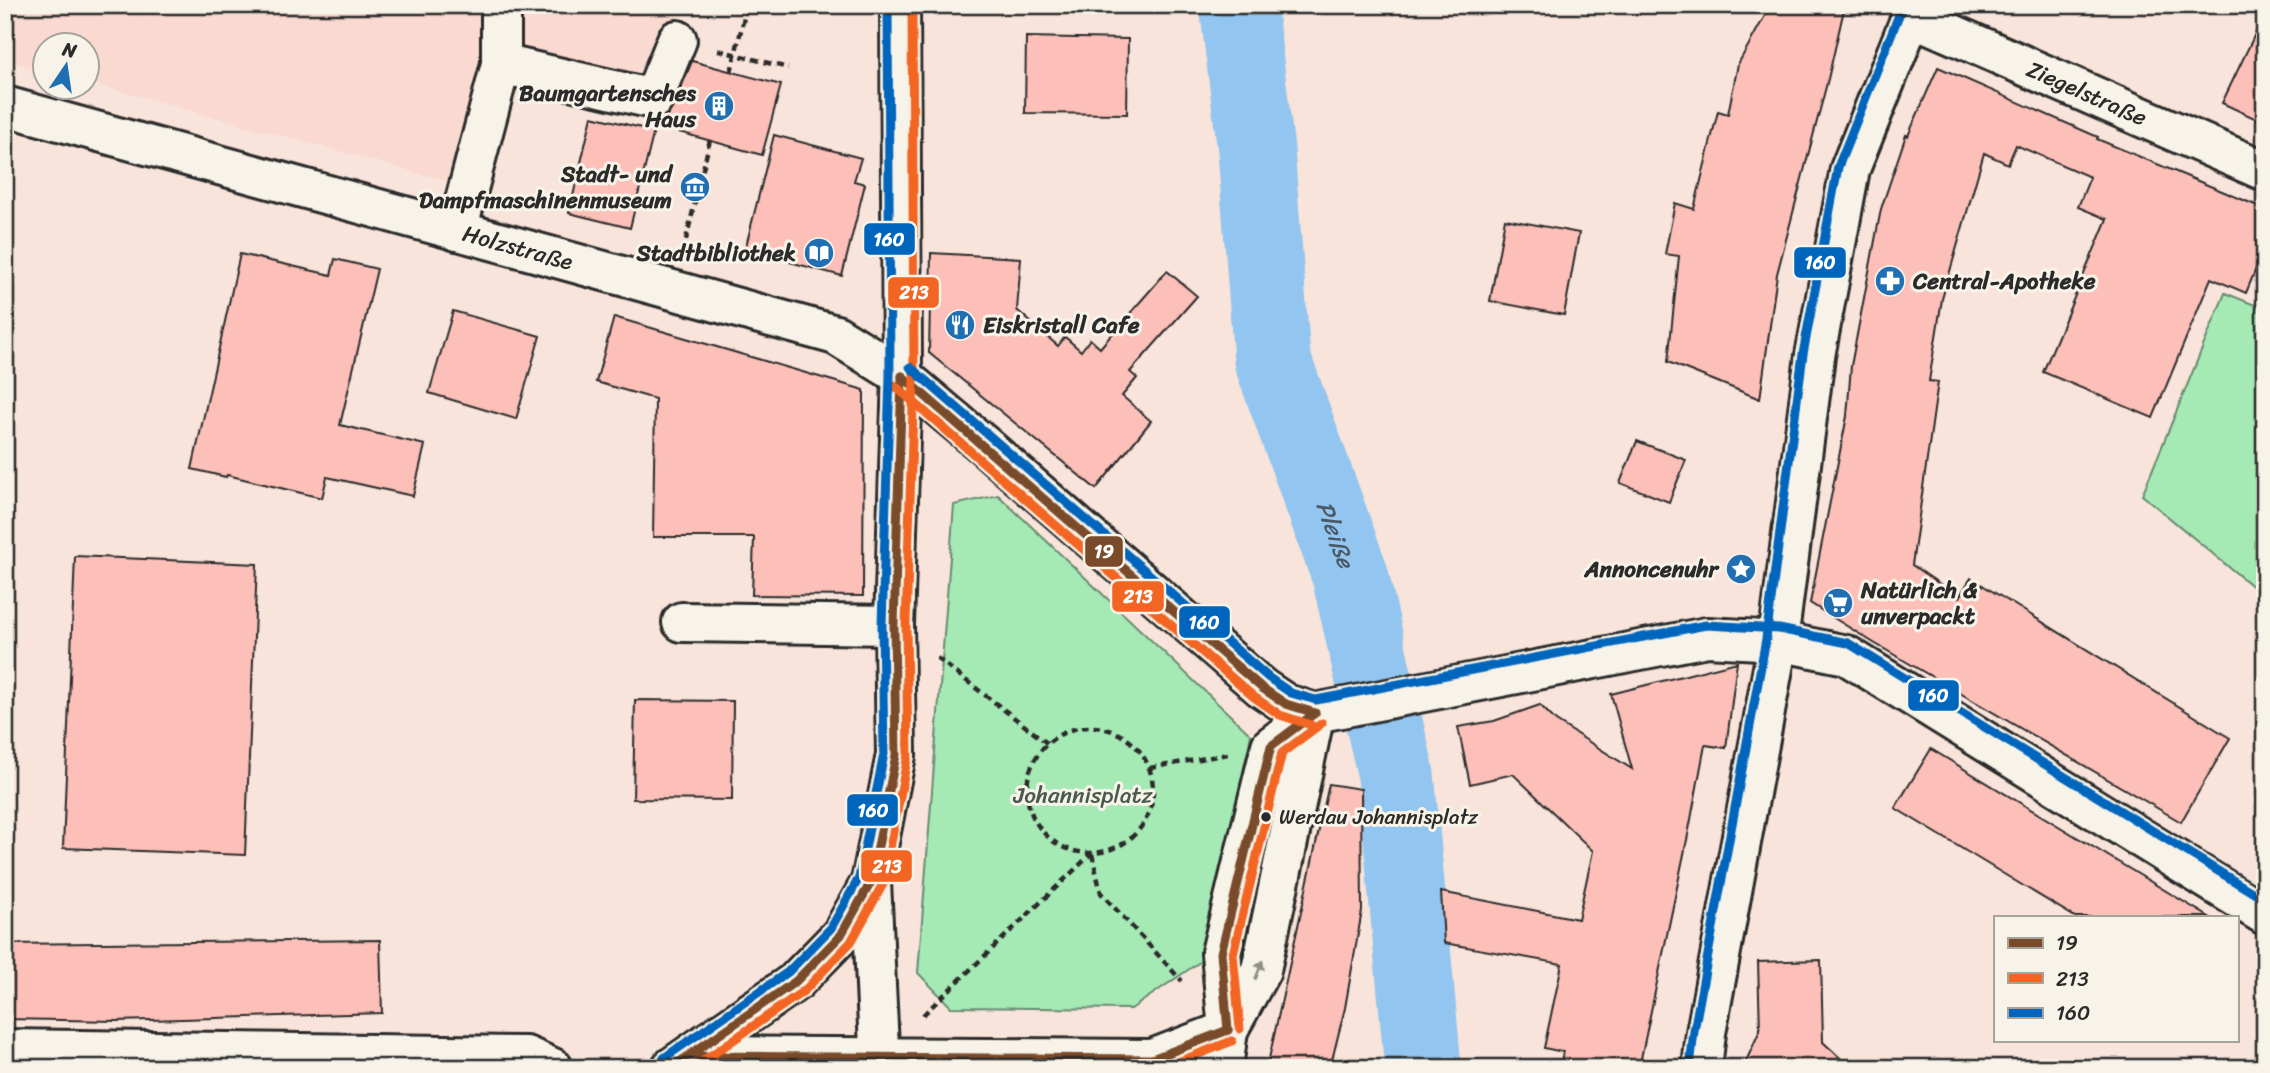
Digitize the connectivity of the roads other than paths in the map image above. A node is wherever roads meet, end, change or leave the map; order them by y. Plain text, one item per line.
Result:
1 (500, 5) edge
2 (900, 5) edge
3 (1913, 11) edge
4 (677, 40) road end
5 (501, 64) junction
6 (5, 106) edge
7 (2265, 171) edge
8 (457, 231) junction
9 (902, 376) junction
10 (682, 622) dead end
11 (894, 625) junction
12 (1778, 641) junction
13 (1327, 711) junction
14 (871, 882) junction
15 (2265, 915) edge
16 (1228, 1030) junction
17 (5, 1049) edge
18 (680, 1062) edge
19 (880, 1062) edge
20 (553, 1068) edge
21 (1223, 1068) edge
22 (1702, 1068) edge

1 - 5 street
2 - 9 street
3 - 7 street, Ziegelstraße
3 - 12 street
4 - 5 street
5 - 8 street
6 - 8 street, Holzstraße
8 - 9 street, Holzstraße
9 - 11 street
9 - 13 street
10 - 11 street
11 - 14 street
12 - 13 street
12 - 15 street
12 - 22 street
16 -> 13 street
13 - 16 street
14 - 18 street
14 - 19 street
16 - 19 street
16 - 21 street
17 - 20 street
18 - 19 street

